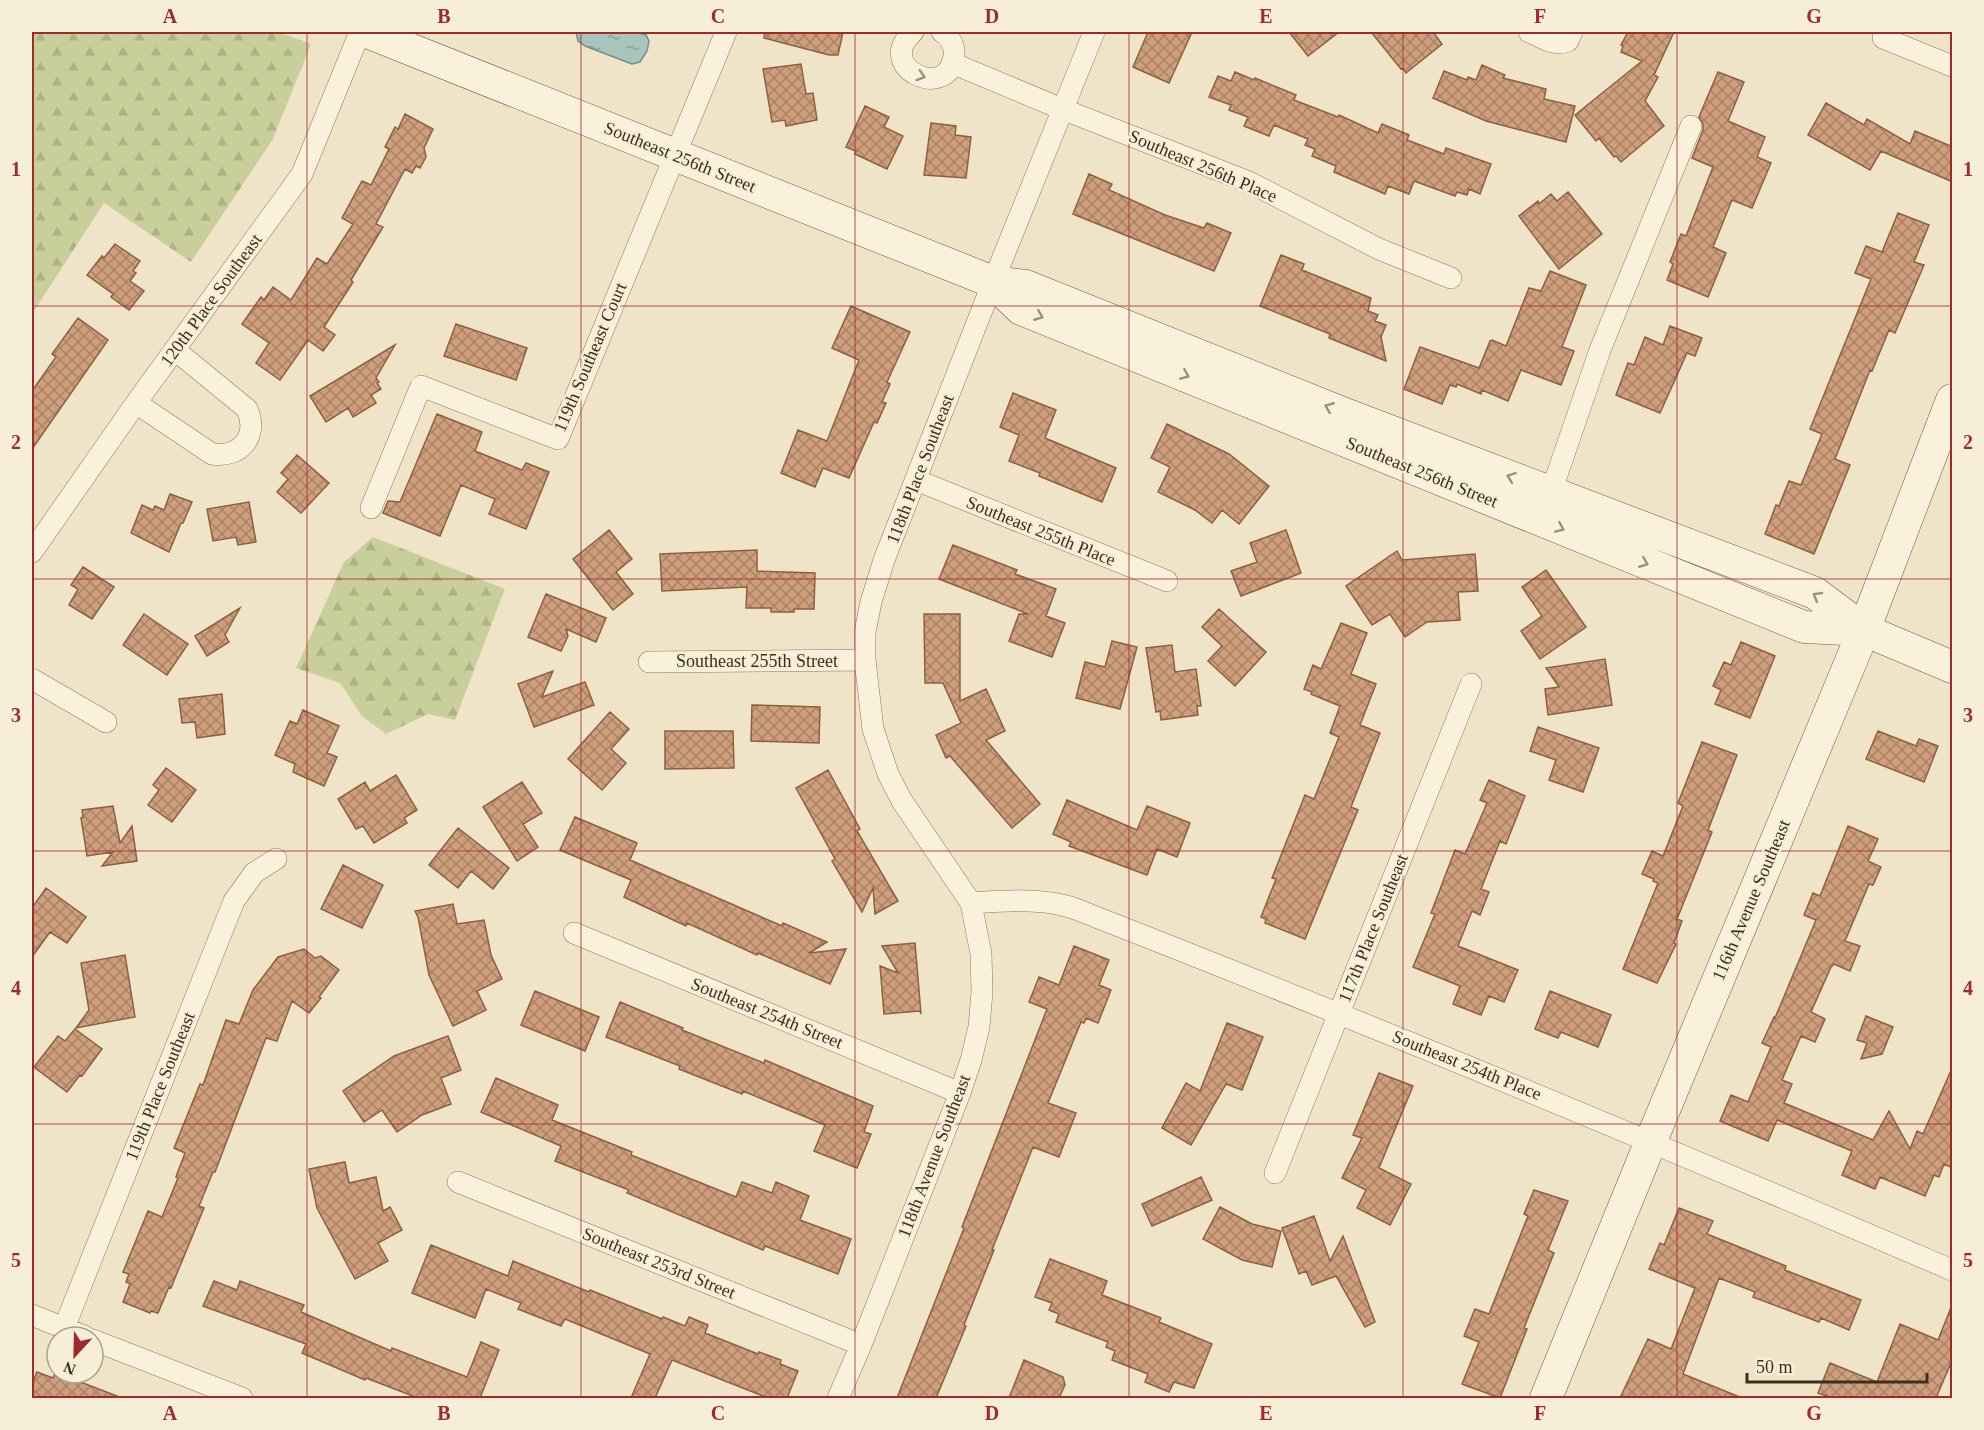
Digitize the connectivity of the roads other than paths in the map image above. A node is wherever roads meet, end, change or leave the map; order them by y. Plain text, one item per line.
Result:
1 (360, 32) edge
2 (367, 32) edge
3 (726, 32) edge
4 (913, 32) edge
5 (942, 32) edge
6 (1094, 32) edge
7 (1529, 32) edge
8 (1572, 32) edge
9 (1883, 38) dead end
10 (952, 63) junction
11 (1953, 66) edge
12 (1062, 109) junction
13 (1691, 126) dead end
14 (675, 155) junction
15 (1451, 279) dead end
16 (993, 282) junction
17 (175, 350) junction
18 (136, 403) junction
19 (1951, 407) edge
20 (916, 480) junction
21 (1551, 492) junction
22 (371, 508) dead end
23 (32, 552) edge
24 (1167, 582) dead end
25 (1864, 630) junction
26 (866, 660) junction
27 (649, 662) dead end
28 (1953, 667) edge
29 (32, 679) edge
30 (1471, 684) dead end
31 (106, 722) dead end
32 (276, 859) dead end
33 (971, 903) junction
34 (574, 933) dead end
35 (1339, 1013) junction
36 (960, 1093) junction
37 (1651, 1141) junction
38 (1275, 1173) dead end
39 (458, 1182) dead end
40 (1953, 1270) edge
41 (32, 1315) edge
42 (57, 1325) edge
43 (65, 1325) edge
44 (105, 1345) edge
45 (861, 1345) junction
46 (242, 1398) edge
47 (838, 1398) edge
48 (1546, 1398) edge

1 - 17 street, 120th Place Southeast
2 - 14 main road, Southeast 256th Street
3 - 14 street
4 -> 10 street
5 - 10 street
6 - 12 street, 118th Place Southeast
7 - 8 street
9 - 11 street
10 - 12 street, Southeast 256th Place
12 - 15 street, Southeast 256th Place
12 - 16 street, 118th Place Southeast
13 - 21 street
14 - 16 main road, Southeast 256th Street
14 - 22 street, 119th Southeast Court
16 - 20 street, 118th Place Southeast
21 -> 16 main road, Southeast 256th Street
16 -> 25 main road, Southeast 256th Street
17 - 18 street, 120th Place Southeast
17 - 18 street
18 - 23 street, 120th Place Southeast
19 - 25 main road, 116th Avenue Southeast
20 - 24 street, Southeast 255th Place
20 - 26 street, 118th Place Southeast
25 -> 21 main road, Southeast 256th Street
25 - 28 main road, Southeast 256th Street
25 - 37 main road, 116th Avenue Southeast
26 - 27 street, Southeast 255th Street
26 - 33 street, 118th Place Southeast
29 - 31 street
30 - 35 street, 117th Place Southeast
32 - 43 street, 119th Place Southeast
33 - 35 street, Southeast 254th Place
33 - 36 street, 118th Avenue Southeast
34 - 36 street, Southeast 254th Street
35 - 37 street, Southeast 254th Place
35 - 38 street, 117th Place Southeast
36 - 45 street, 118th Avenue Southeast
37 - 40 street, Southeast 254th Place
37 - 48 main road, 116th Avenue Southeast
39 - 45 street, Southeast 253rd Street
41 - 42 street
44 - 46 street
45 - 47 street, 118th Avenue Southeast

